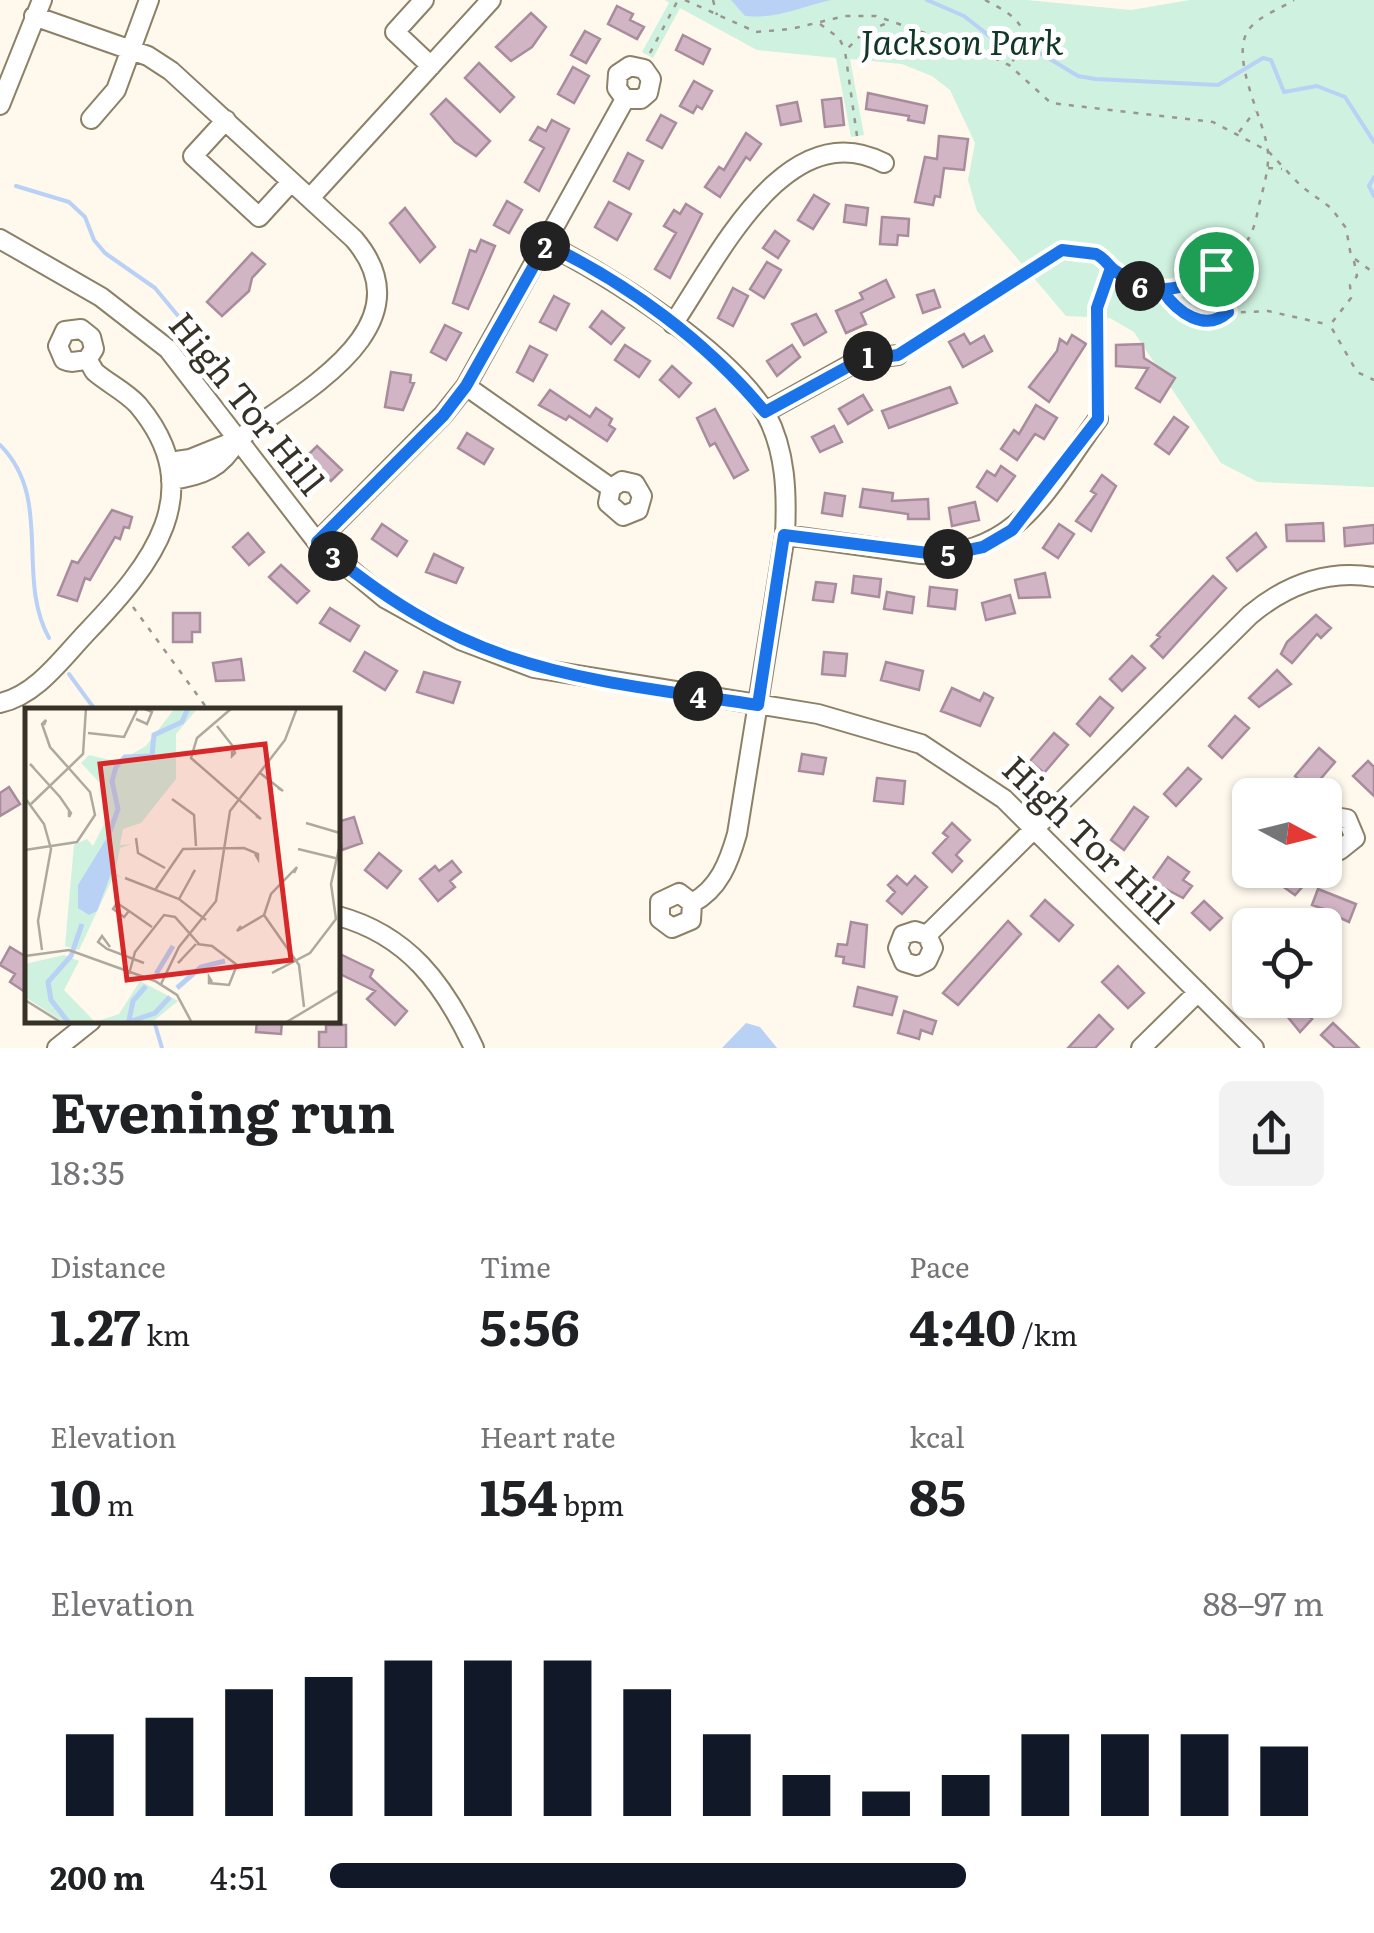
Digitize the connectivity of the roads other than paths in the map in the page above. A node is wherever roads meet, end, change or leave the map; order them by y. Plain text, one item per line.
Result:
1 (149, 0) edge
2 (424, 0) edge
3 (491, 0) edge
4 (38, 8) edge
5 (130, 50) junction
6 (431, 66) junction
7 (644, 69) road end
8 (0, 105) edge
9 (91, 118) dead end
10 (226, 120) junction
11 (884, 163) dead end
12 (290, 182) junction
13 (310, 198) junction
14 (0, 239) edge
15 (546, 244) junction
16 (673, 324) junction
17 (898, 355) road end
18 (86, 360) dead end
19 (466, 386) junction
20 (765, 412) junction
21 (1098, 419) road end
22 (238, 440) junction
23 (171, 471) junction
24 (611, 488) dead end
25 (784, 535) junction
26 (317, 542) junction
27 (1374, 577) edge
28 (0, 703) edge
29 (758, 705) junction
30 (1342, 819) edge
31 (1036, 829) junction
32 (1355, 838) junction
33 (1374, 842) edge
34 (1342, 848) edge
35 (692, 903) dead end
36 (340, 917) edge
37 (927, 935) dead end
38 (1198, 992) junction
39 (87, 1023) edge
40 (57, 1048) edge
41 (474, 1048) edge
42 (1141, 1048) edge
43 (1254, 1048) edge

1 - 5 street
2 - 6 street
3 - 6 street
4 - 5 street
4 - 8 street
5 - 9 street
5 - 10 street
6 - 13 street
7 - 15 street
10 - 12 street
10 - 12 street
11 - 16 street
12 - 13 street
13 - 22 street
14 - 22 street, High Tor Hill
15 - 16 street
15 - 19 street
16 - 20 street
17 - 20 street
18 - 23 street
19 - 24 street
19 - 26 street
20 - 25 street
21 - 25 street
22 - 23 street
22 - 26 street, High Tor Hill
23 - 28 street
25 - 29 street
26 - 29 street, High Tor Hill
27 - 31 street
29 - 31 street, High Tor Hill
29 - 35 street
30 - 32 street
31 - 37 street
31 - 38 street, High Tor Hill
32 - 33 street
32 - 34 street
36 - 41 street
38 - 42 street
38 - 43 street, High Tor Hill
39 - 40 street

